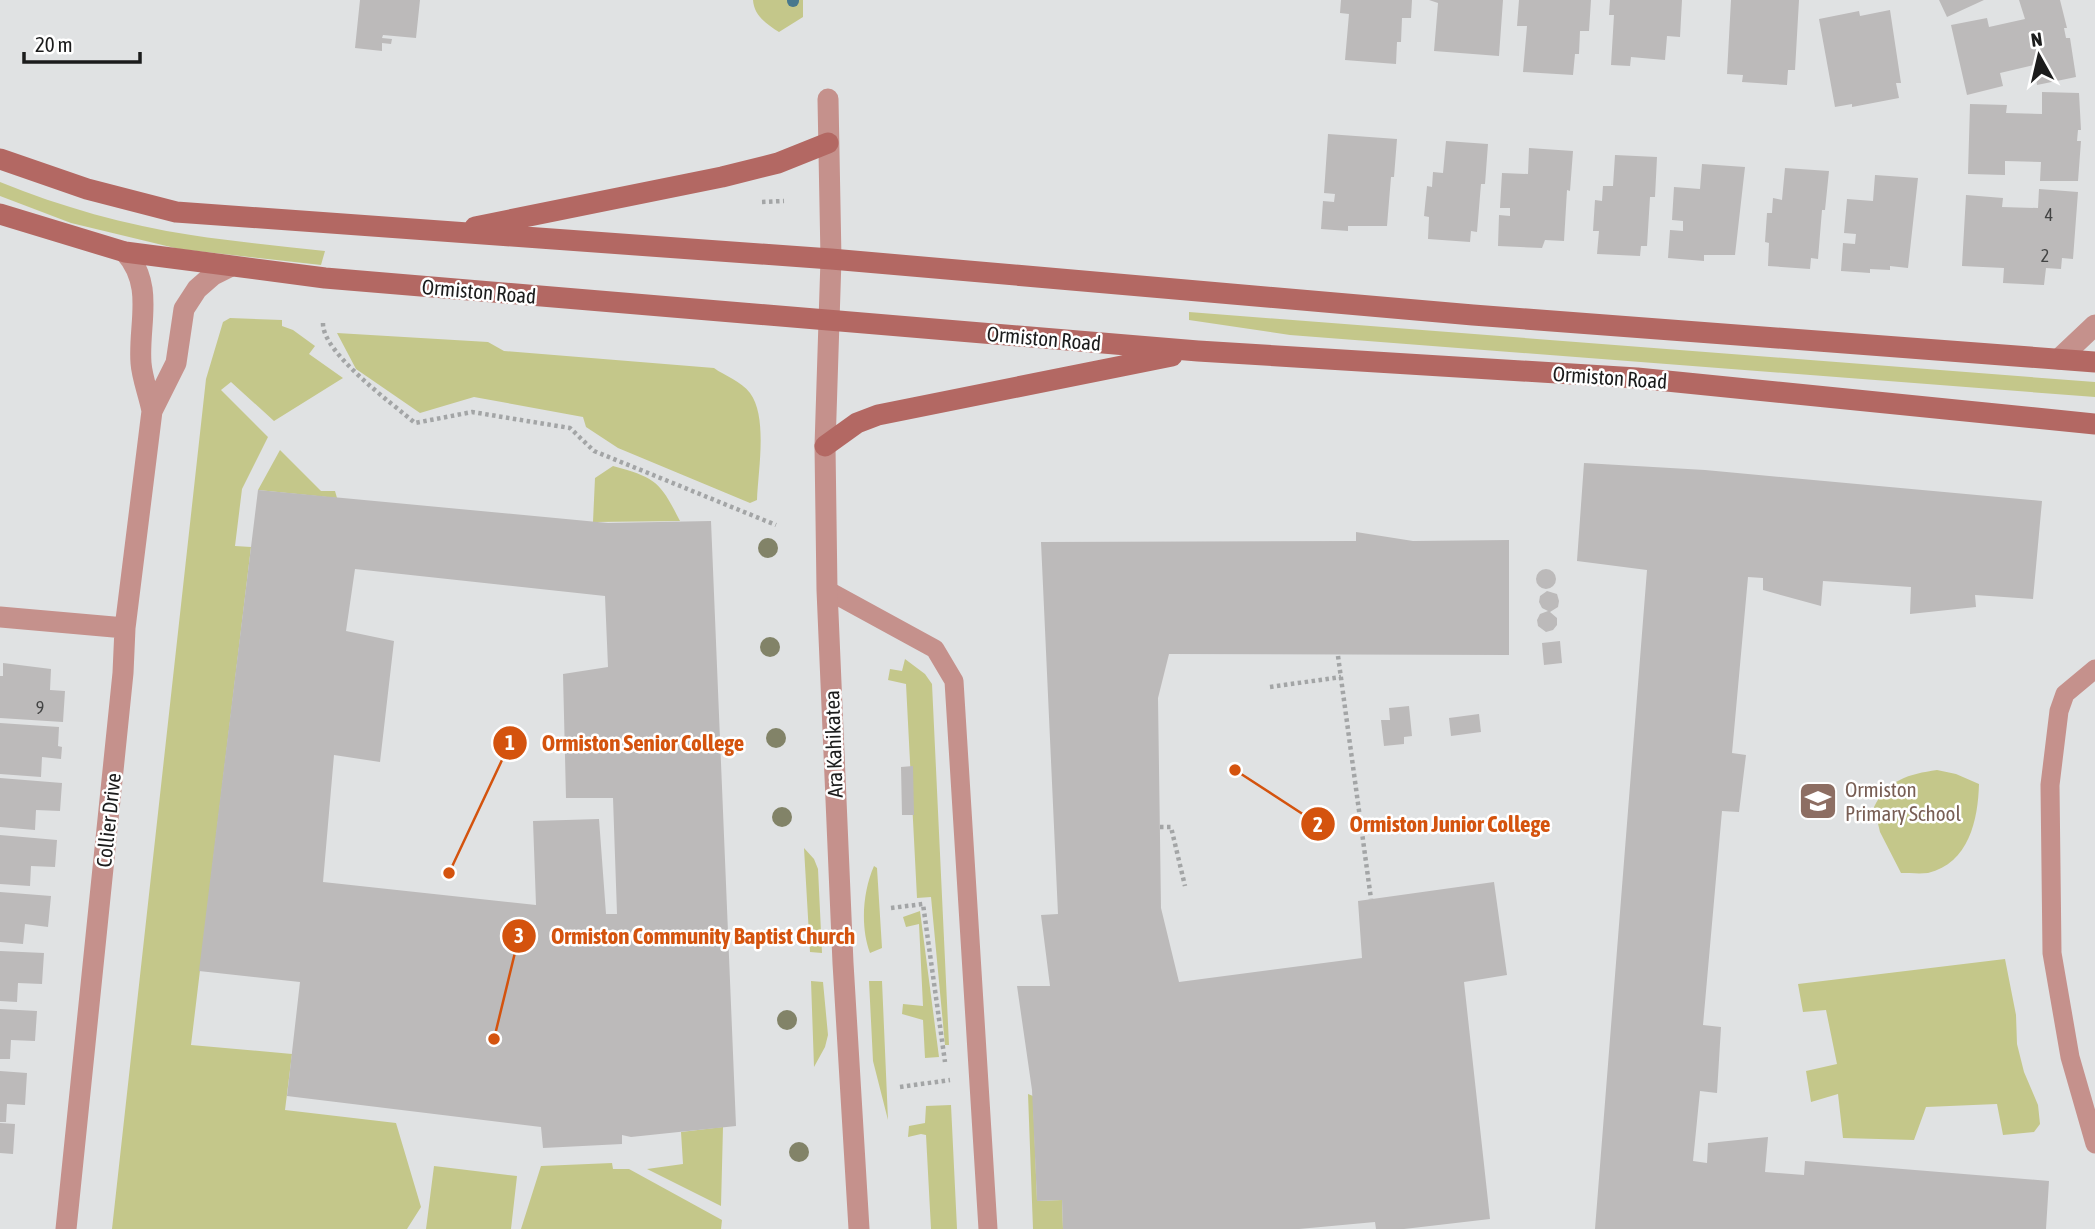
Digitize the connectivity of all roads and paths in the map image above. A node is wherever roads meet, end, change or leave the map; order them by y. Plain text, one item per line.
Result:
1 (828, 99) dead end
2 (828, 143) junction
3 (0, 159) edge
4 (784, 201) dead end
5 (762, 202) dead end
6 (0, 214) edge
7 (449, 232) junction
8 (125, 253) junction
9 (831, 259) junction
10 (229, 267) junction
11 (829, 321) junction
12 (323, 323) dead end
13 (2095, 325) edge
14 (1198, 351) junction
15 (2059, 359) junction
16 (2095, 362) edge
17 (152, 411) junction
18 (2091, 428) edge
19 (825, 446) junction
20 (776, 525) dead end
21 (827, 590) junction
22 (0, 617) edge
23 (125, 628) junction
24 (1338, 656) dead end
25 (2095, 669) edge
26 (1341, 677) junction
27 (1270, 687) dead end
28 (1160, 827) dead end
29 (1185, 886) dead end
30 (1371, 899) dead end
31 (891, 908) dead end
32 (900, 1087) dead end
33 (2095, 1144) edge
34 (66, 1229) edge
35 (859, 1229) edge
36 (988, 1229) edge

1 - 2 street, Ara Kahikatea
2 - 7 main road
2 - 9 street, Ara Kahikatea
3 - 7 main road
4 - 5 path
6 - 8 main road, Ormiston Road
7 - 9 main road
8 - 10 main road, Ormiston Road
8 - 17 street, Collier Drive
9 - 11 street, Ara Kahikatea
9 - 15 main road
10 - 11 main road, Ormiston Road
10 - 17 street, Collier Drive
11 - 14 main road, Ormiston Road
11 - 19 street, Ara Kahikatea
12 - 20 path
13 - 15 street
14 - 18 main road, Ormiston Road
14 - 19 main road
15 - 16 main road
17 - 23 street, Collier Drive
19 - 21 street, Ara Kahikatea
21 - 35 street, Ara Kahikatea
21 - 36 lane
22 - 23 street
23 - 34 street, Collier Drive
24 - 26 path
25 - 33 lane
26 - 27 path
26 - 30 path
28 - 29 path
31 - 32 path

